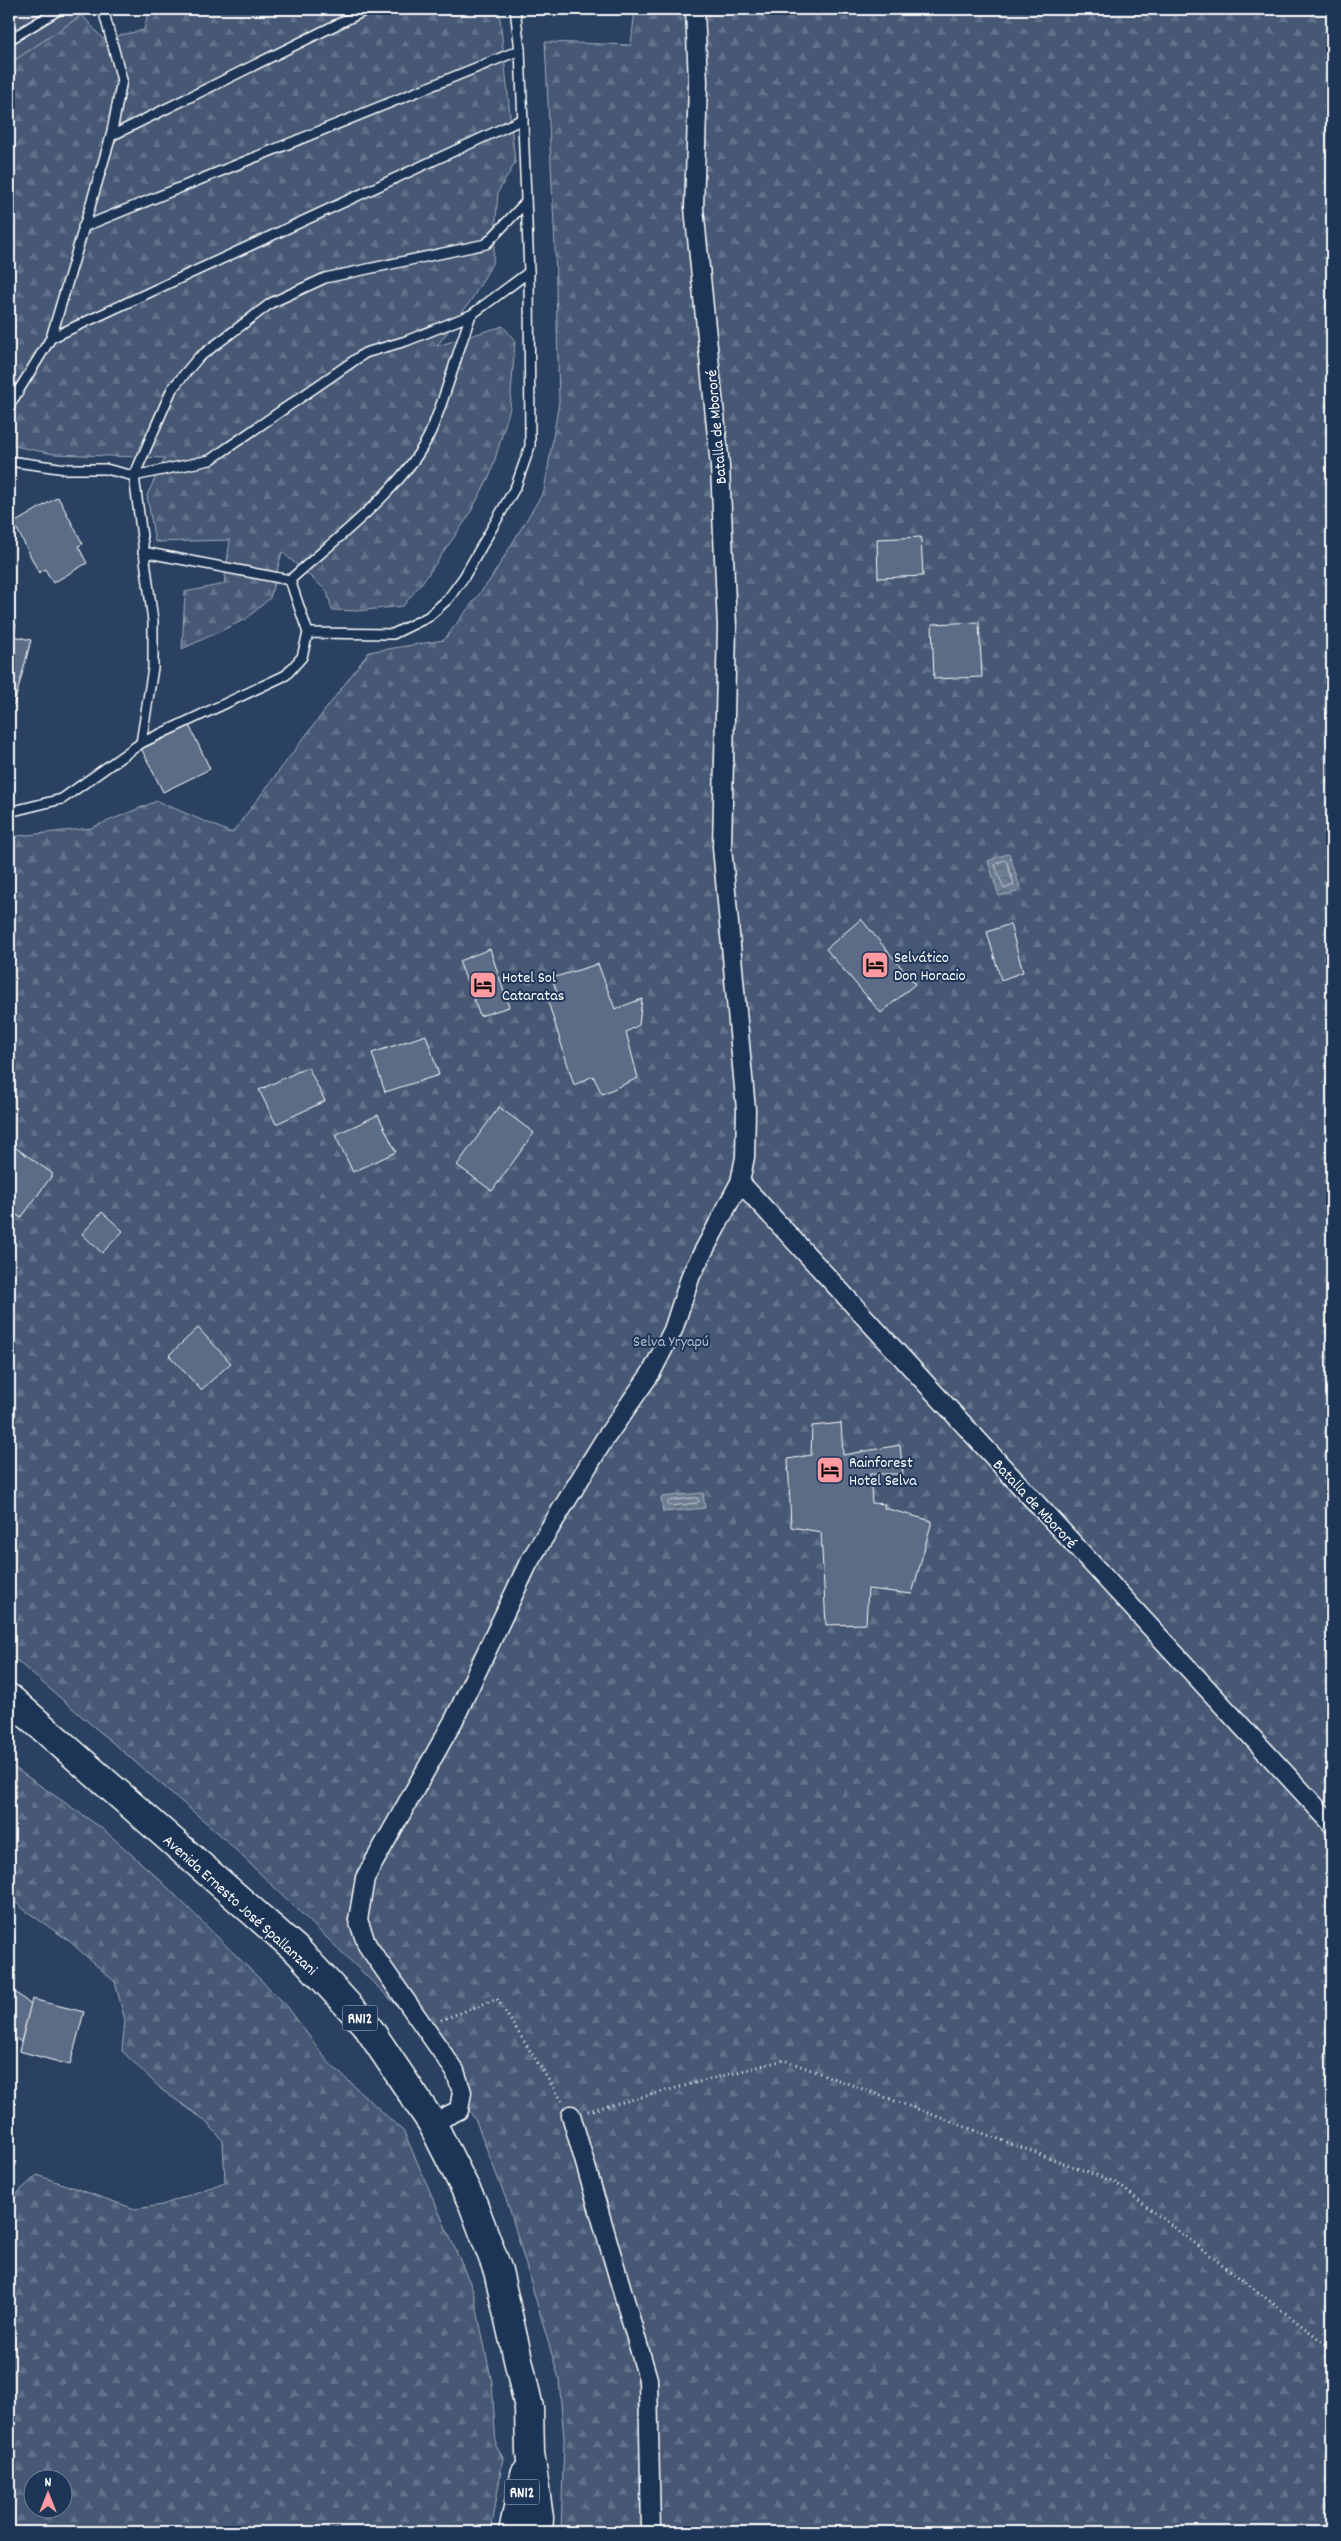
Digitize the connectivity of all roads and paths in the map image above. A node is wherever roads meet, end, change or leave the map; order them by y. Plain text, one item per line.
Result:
1 (60, 9) edge
2 (103, 9) edge
3 (368, 9) edge
4 (515, 9) edge
5 (695, 9) edge
6 (9, 40) edge
7 (520, 50) junction
8 (523, 119) junction
9 (111, 136) junction
10 (526, 202) junction
11 (83, 227) junction
12 (529, 272) junction
13 (470, 315) junction
14 (52, 338) junction
15 (9, 406) edge
16 (9, 461) edge
17 (134, 476) junction
18 (143, 552) junction
19 (290, 580) junction
20 (308, 633) junction
21 (141, 743) junction
22 (9, 812) edge
23 (740, 1182) junction
24 (9, 1698) edge
25 (1332, 1824) edge
26 (422, 2026) junction
27 (571, 2115) junction
28 (432, 2123) junction
29 (1332, 2349) edge
30 (530, 2453) junction
31 (513, 2532) edge
32 (538, 2532) edge
33 (651, 2532) edge

1 - 6 lane
2 - 9 lane
3 - 9 lane
4 - 7 lane
5 - 23 street, Batalla de Mbororé
7 - 8 lane
7 - 11 lane
8 - 10 lane
8 - 14 lane
9 - 11 lane
10 - 12 lane
10 - 17 lane
11 - 14 lane
12 - 13 lane
12 - 20 lane
13 - 17 lane
13 - 19 lane
14 - 15 lane
16 - 17 lane
17 - 18 lane
18 - 19 lane
18 - 21 lane
19 - 20 lane
20 - 21 lane
21 - 22 lane
23 - 25 street, Batalla de Mbororé
23 - 26 street, Batalla de Mbororé
24 - 28 highway, Avenida Ernesto José Spallanzani / RN12
26 - 27 path
26 - 28 street, Batalla de Mbororé
27 - 29 path
27 - 33 street
28 - 30 highway, Avenida Ernesto José Spallanzani / RN12
30 - 31 highway, Avenida Ernesto José Spallanzani / RN12
30 - 32 highway, Avenida Ernesto José Spallanzani / RN12

